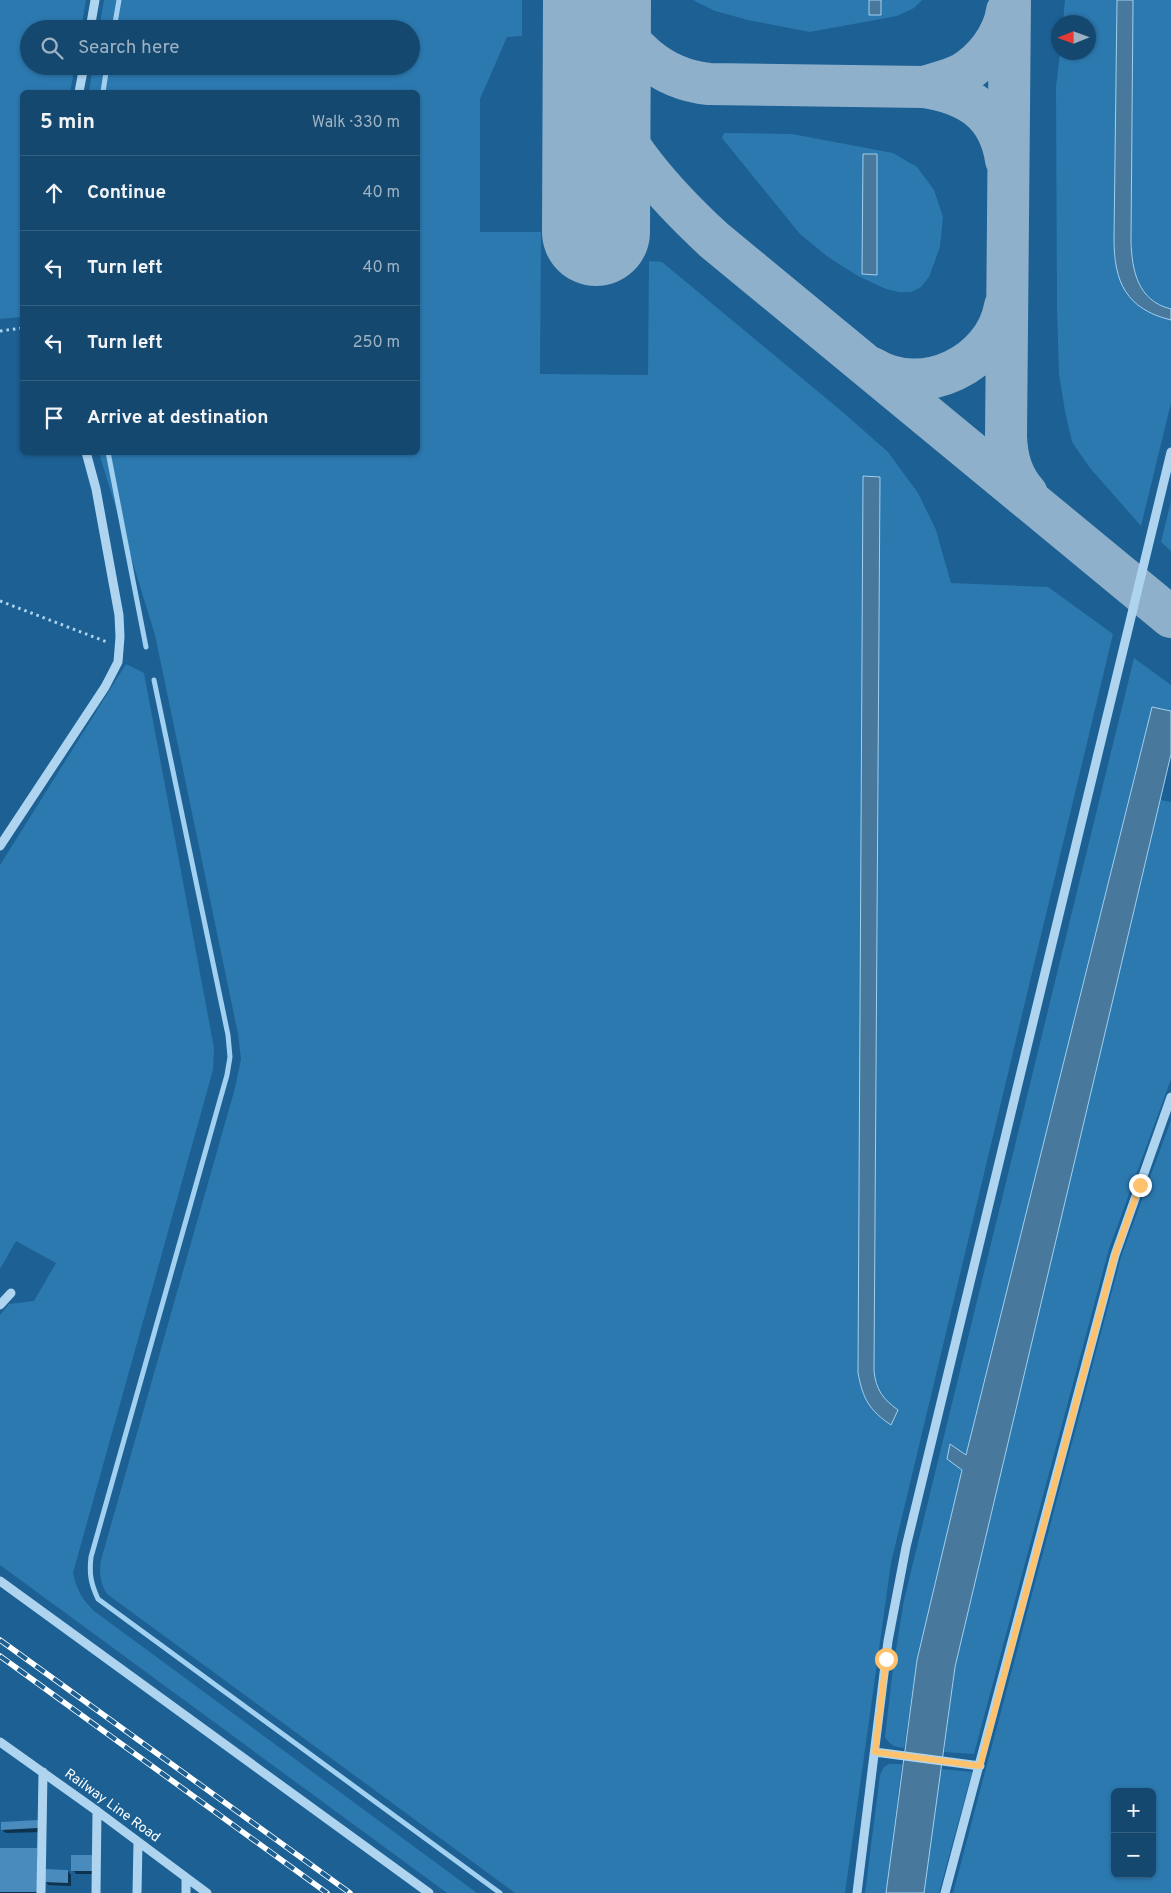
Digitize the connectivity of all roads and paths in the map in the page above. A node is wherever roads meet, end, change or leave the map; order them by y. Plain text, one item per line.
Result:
1 (95, 0) edge
2 (92, 20) edge
3 (82, 75) edge
4 (79, 90) edge
5 (20, 328) edge
6 (0, 331) edge
7 (1171, 452) edge
8 (87, 455) edge
9 (0, 601) edge
10 (120, 647) junction
11 (0, 846) edge
12 (1171, 1097) edge
13 (11, 1293) dead end
14 (0, 1305) edge
15 (0, 1581) edge
16 (0, 1742) edge
17 (875, 1752) junction
18 (980, 1766) junction
19 (43, 1772) junction
20 (97, 1811) junction
21 (138, 1842) junction
22 (186, 1879) junction
23 (41, 1893) edge
24 (96, 1893) edge
25 (138, 1893) edge
26 (186, 1893) edge
27 (207, 1893) edge
28 (430, 1893) edge
29 (857, 1893) edge
30 (945, 1893) edge

1 - 2 street
3 - 4 street
5 - 6 path
7 - 17 street
8 - 10 street
9 - 10 path
10 - 11 street
12 - 18 street
13 - 14 street
15 - 28 street
16 - 19 street, Railway Line Road
17 - 18 street
17 - 29 street
18 - 30 street
19 - 20 street, Railway Line Road
19 - 23 street
20 - 21 street, Railway Line Road
20 - 24 street
21 - 22 street, Railway Line Road
21 - 25 street
22 - 26 street
22 - 27 street, Railway Line Road

